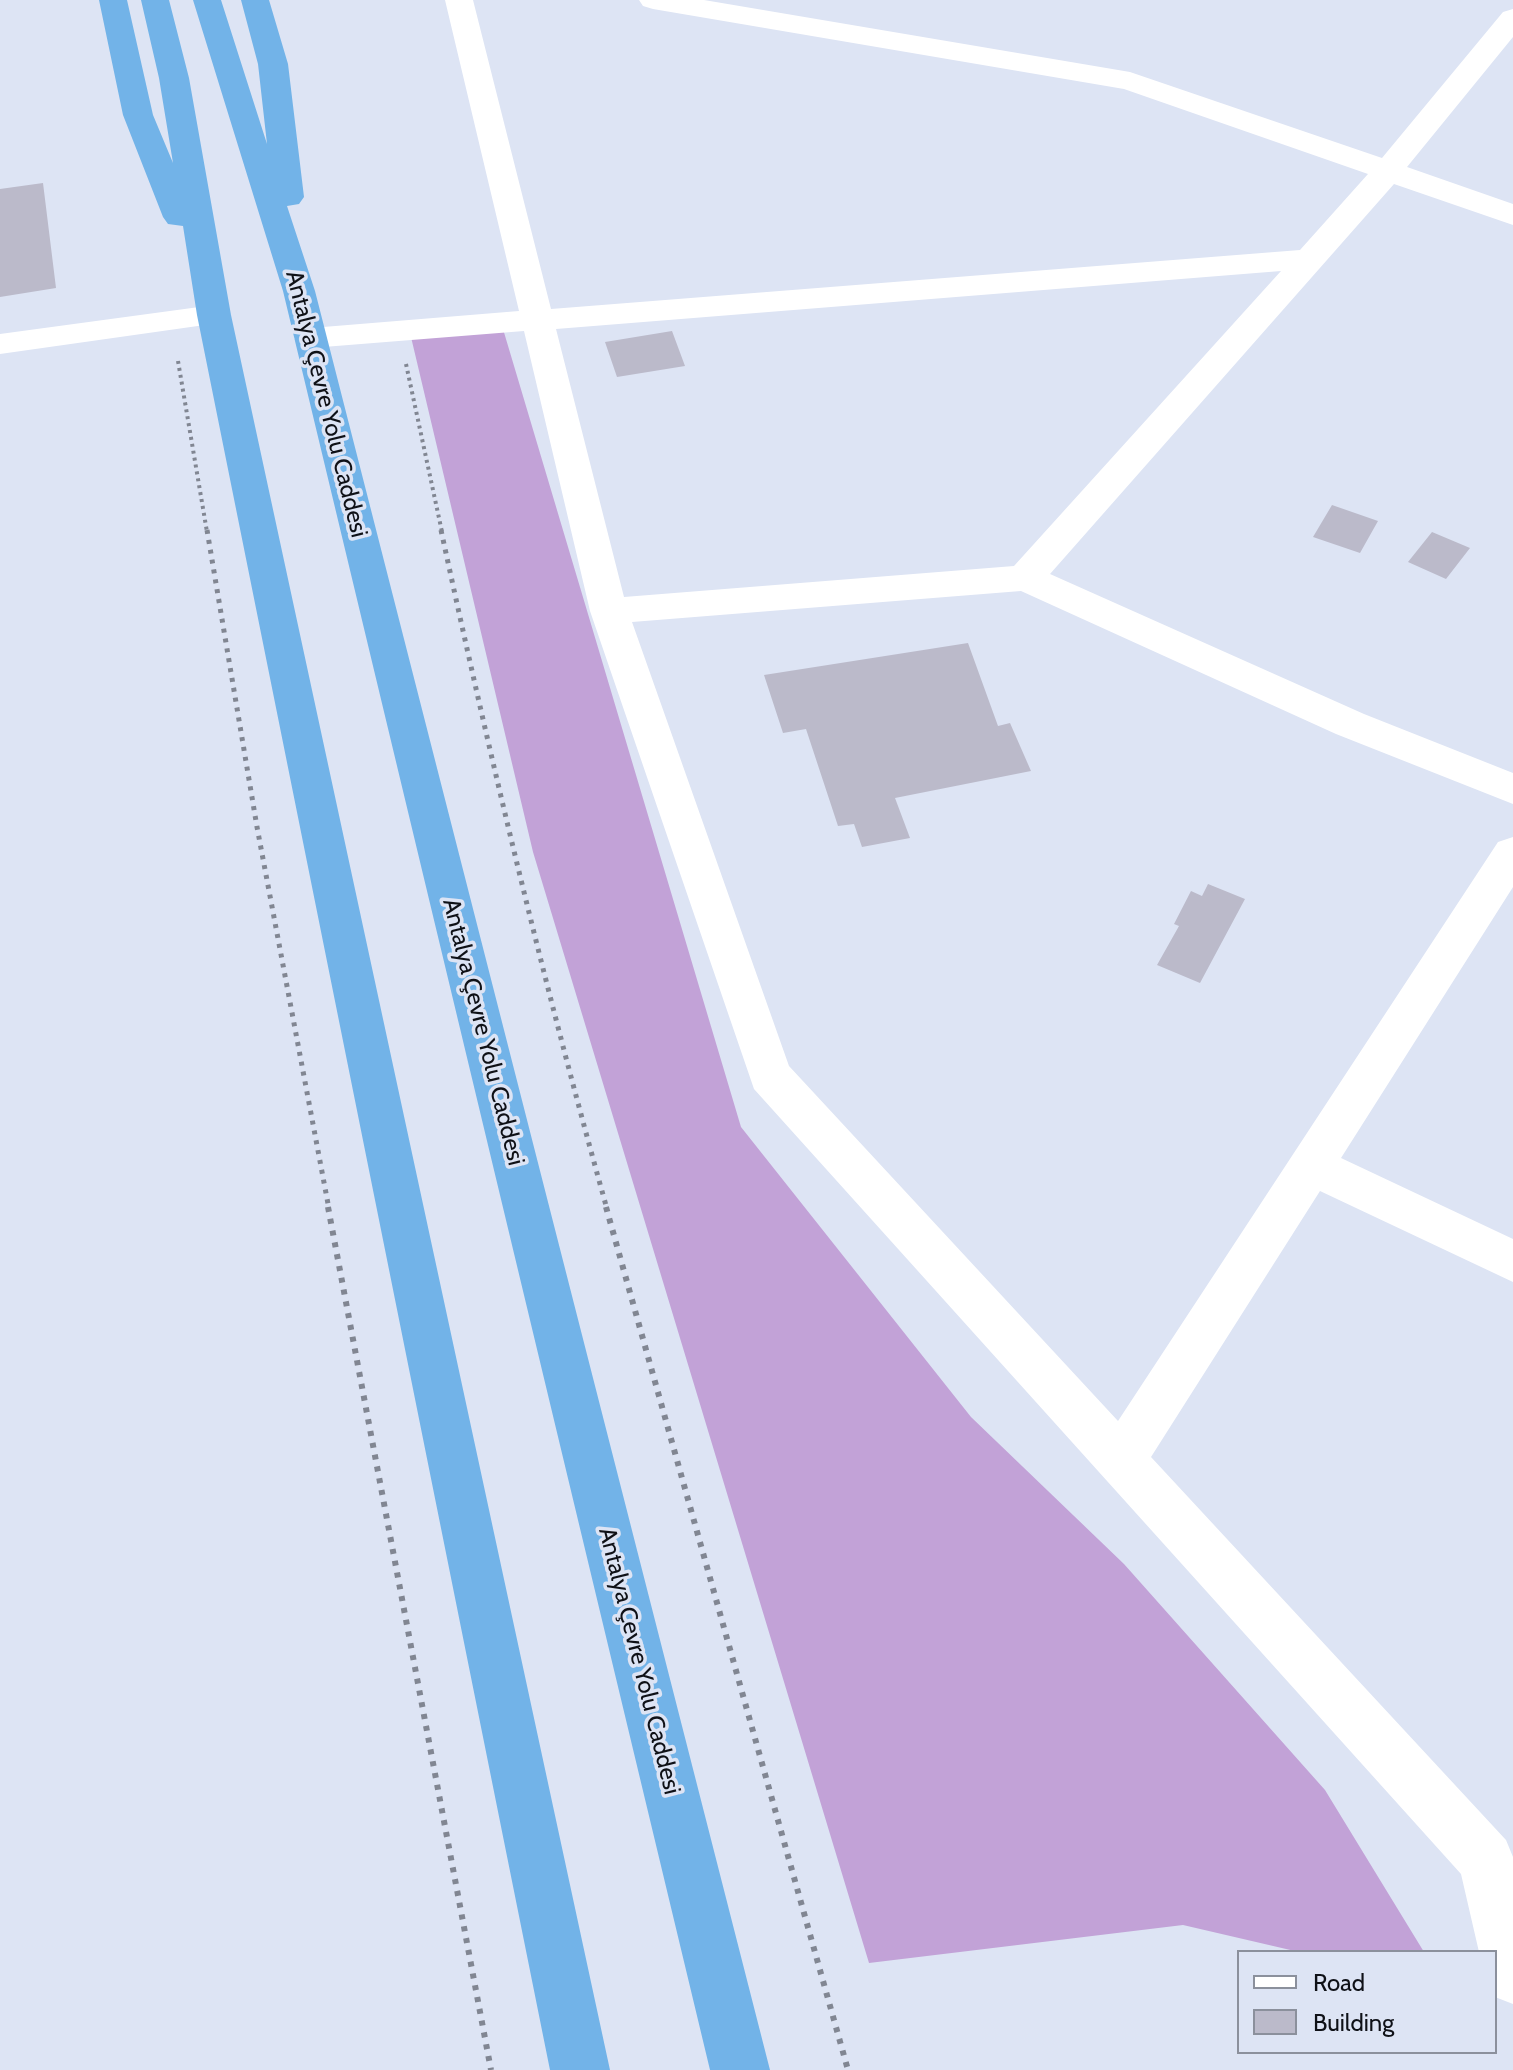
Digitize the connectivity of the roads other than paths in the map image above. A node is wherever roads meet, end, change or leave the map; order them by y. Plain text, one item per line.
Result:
1 (113, 0) edge
2 (155, 0) edge
3 (207, 0) edge
4 (255, 0) edge
5 (459, 0) edge
6 (653, 0) edge
7 (1513, 18) edge
8 (1388, 171) junction
9 (1513, 215) edge
10 (1309, 259) junction
11 (299, 291) junction
12 (198, 310) junction
13 (536, 320) junction
14 (311, 338) junction
15 (0, 344) edge
16 (1025, 578) junction
17 (609, 611) junction
18 (1513, 789) edge
19 (1513, 853) edge
20 (1311, 1165) junction
21 (1513, 1261) edge
22 (1121, 1460) junction
23 (1513, 1975) edge
24 (580, 2070) edge
25 (740, 2070) edge

1 - 12 highway
2 - 12 highway
3 - 11 highway, Antalya Çevre Yolu Caddesi
4 - 11 highway
5 - 13 street
6 - 8 street
7 - 8 street
8 - 9 street
8 - 10 street
10 - 13 street
10 - 16 street
11 - 14 highway, Antalya Çevre Yolu Caddesi
12 - 15 street
12 - 24 highway
13 - 14 street
13 - 17 street
14 - 25 highway, Antalya Çevre Yolu Caddesi
16 - 17 street
16 - 18 street
17 - 22 street
19 - 20 street
20 - 21 street
20 - 22 street
22 - 23 street

